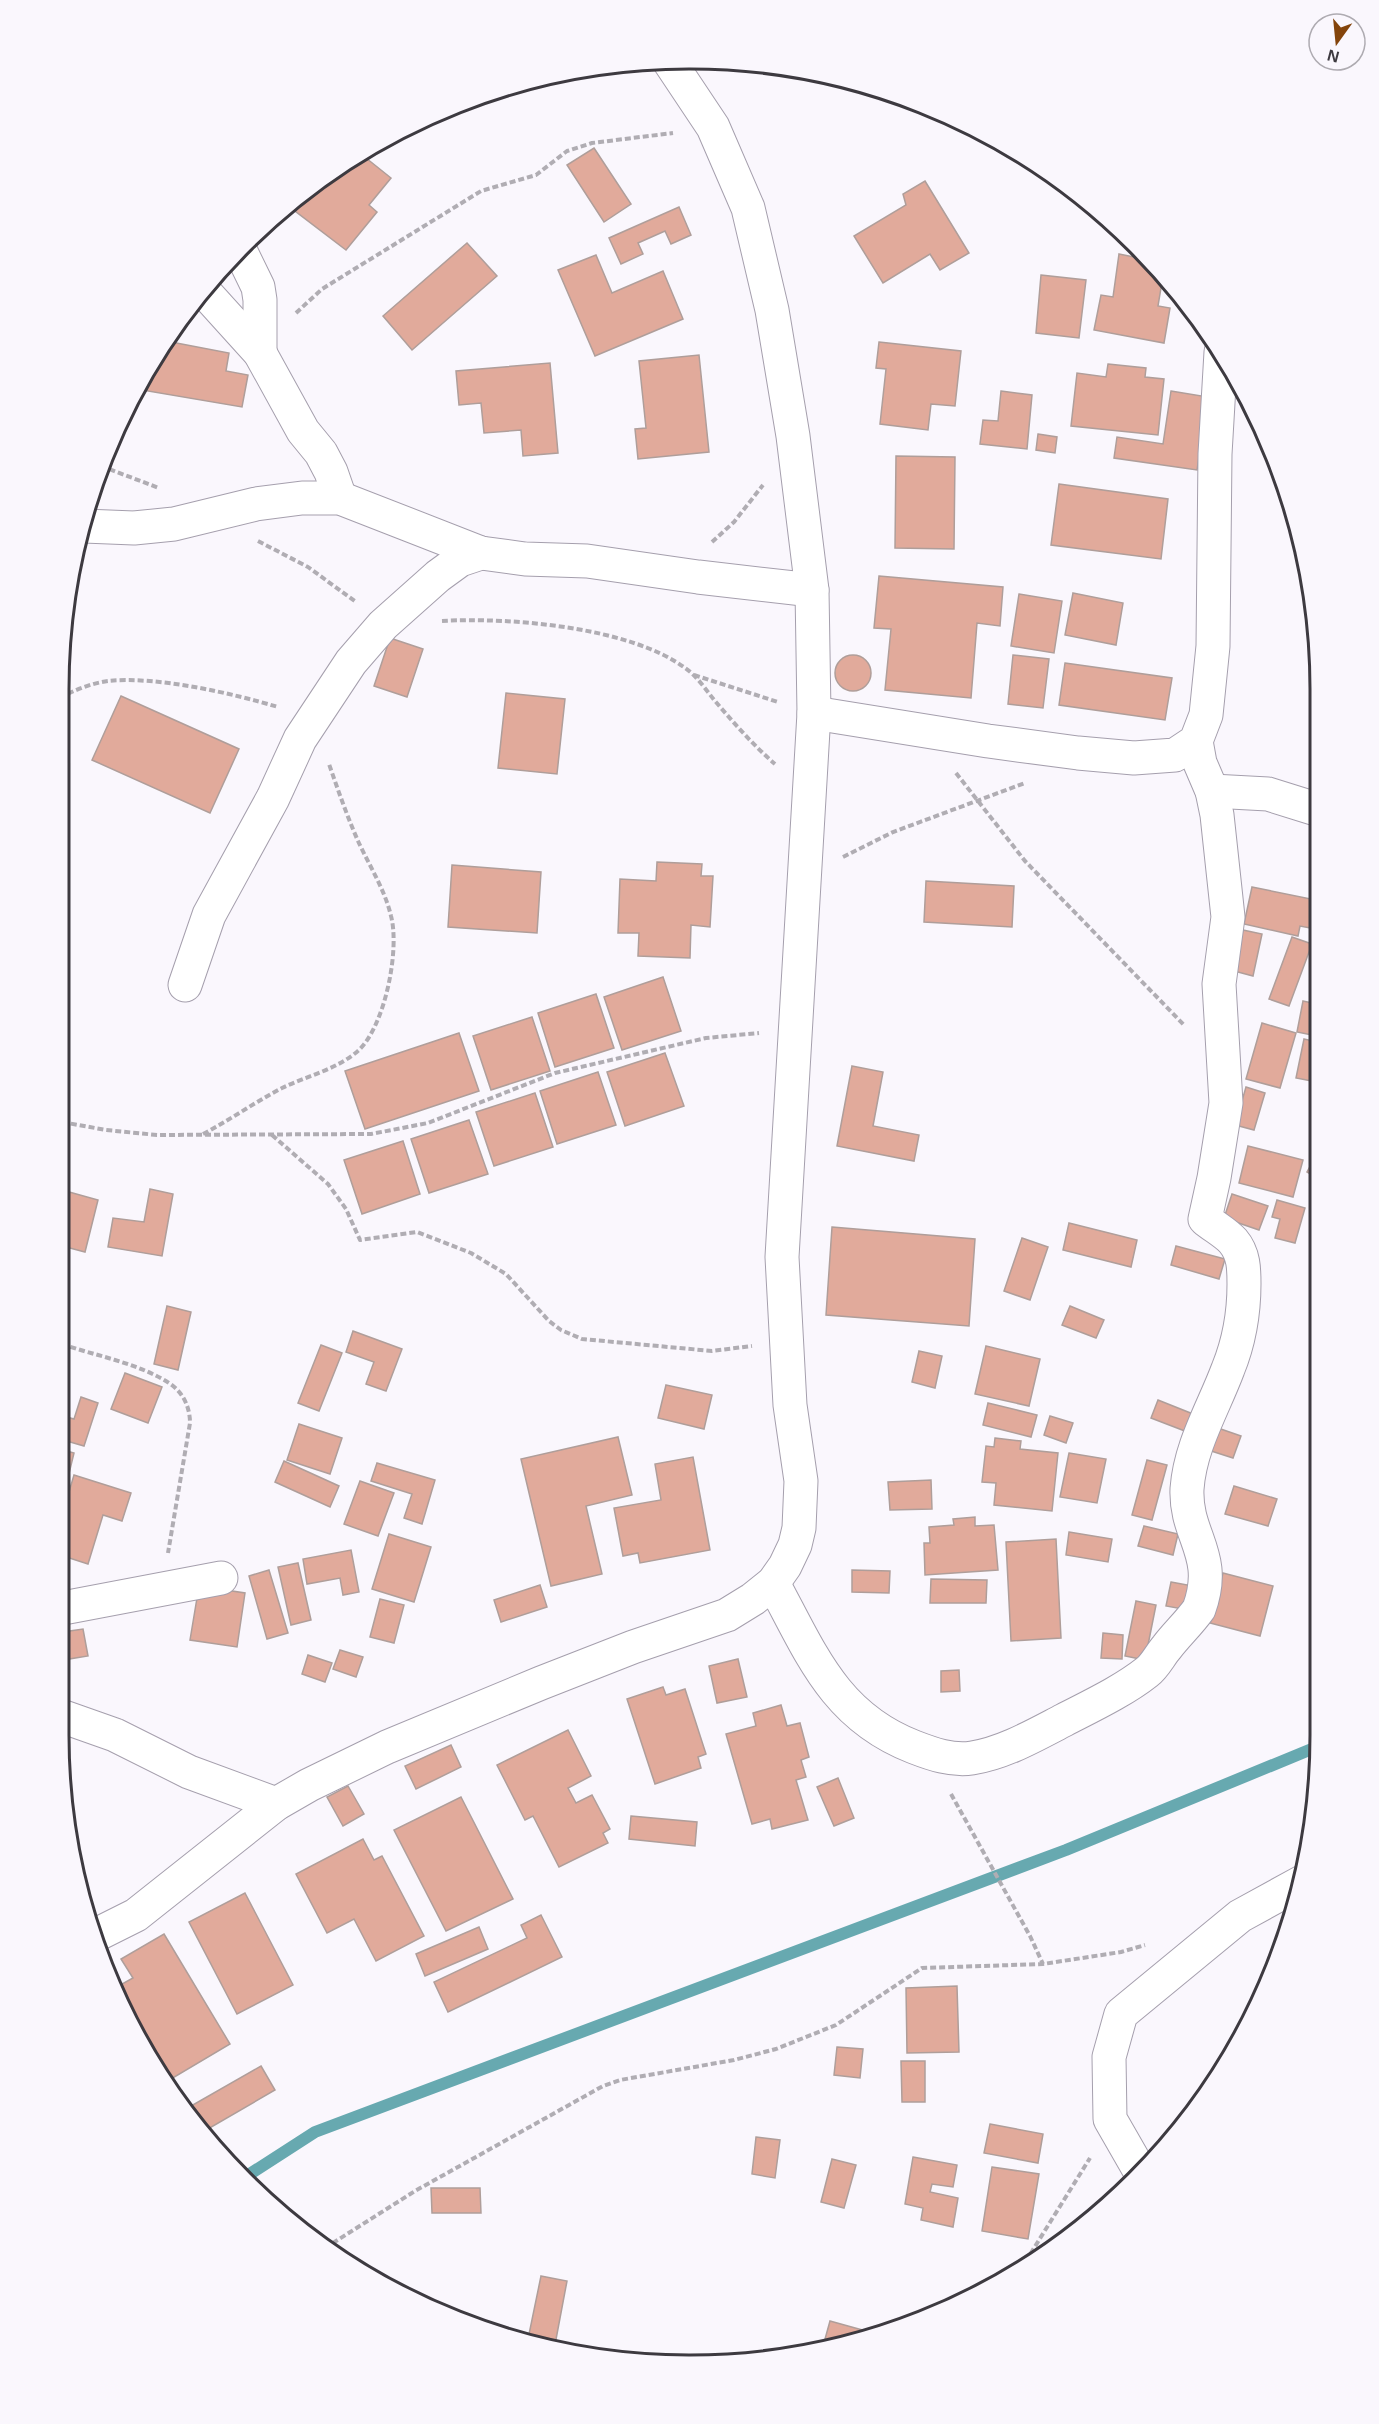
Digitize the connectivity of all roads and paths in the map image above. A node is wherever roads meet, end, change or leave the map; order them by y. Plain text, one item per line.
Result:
1 (675, 69) edge
2 (713, 127) junction
3 (244, 258) edge
4 (209, 297) edge
5 (260, 353) junction
6 (1220, 368) edge
7 (793, 436) junction
8 (340, 498) junction
9 (91, 526) edge
10 (255, 540) dead end
11 (480, 553) junction
12 (668, 573) junction
13 (812, 590) junction
14 (383, 625) junction
15 (693, 675) junction
16 (69, 694) edge
17 (814, 713) junction
18 (314, 718) junction
19 (1196, 741) junction
20 (1078, 753) junction
21 (1212, 791) junction
22 (809, 792) junction
23 (977, 801) junction
24 (1310, 807) edge
25 (804, 876) junction
26 (186, 985) dead end
27 (795, 1031) junction
28 (1224, 1058) junction
29 (69, 1123) edge
30 (203, 1134) junction
31 (272, 1135) junction
32 (785, 1339) junction
33 (69, 1346) edge
34 (221, 1578) dead end
35 (773, 1582) junction
36 (162, 1590) junction
37 (69, 1607) edge
38 (69, 1718) edge
39 (276, 1804) junction
40 (962, 1815) dead end
41 (1291, 1888) edge
42 (101, 1932) edge
43 (1154, 1942) dead end
44 (1043, 1964) junction
45 (1110, 2119) junction
46 (1136, 2165) edge
47 (334, 2242) edge
48 (1032, 2251) edge

1 - 2 street
2 - 5 path
2 - 7 street
3 - 5 street
4 - 5 street
5 - 8 street
6 - 19 street
7 - 12 path
7 - 13 street
8 - 9 street
8 - 11 street
10 - 14 path
11 - 12 street
11 - 14 street
12 - 13 street
13 - 17 street
14 - 15 path
14 - 18 street
15 - 17 path
15 - 22 path
16 - 18 path
17 - 20 street
17 - 22 street
18 - 26 street
18 - 30 path
19 - 20 street
19 - 21 street
20 - 23 path
21 - 24 street
21 - 28 street
22 - 25 street
23 - 25 path
23 - 28 path
25 - 27 street
27 - 31 path
27 - 32 street
28 - 35 street
29 - 30 path
30 - 31 path
31 - 32 path
32 - 35 street
33 - 36 path
34 - 36 street
35 - 39 street
36 - 37 street
38 - 39 street
39 - 42 street
40 - 44 path
41 - 45 street
43 - 44 path
44 - 47 path
45 - 46 street
45 - 48 path

